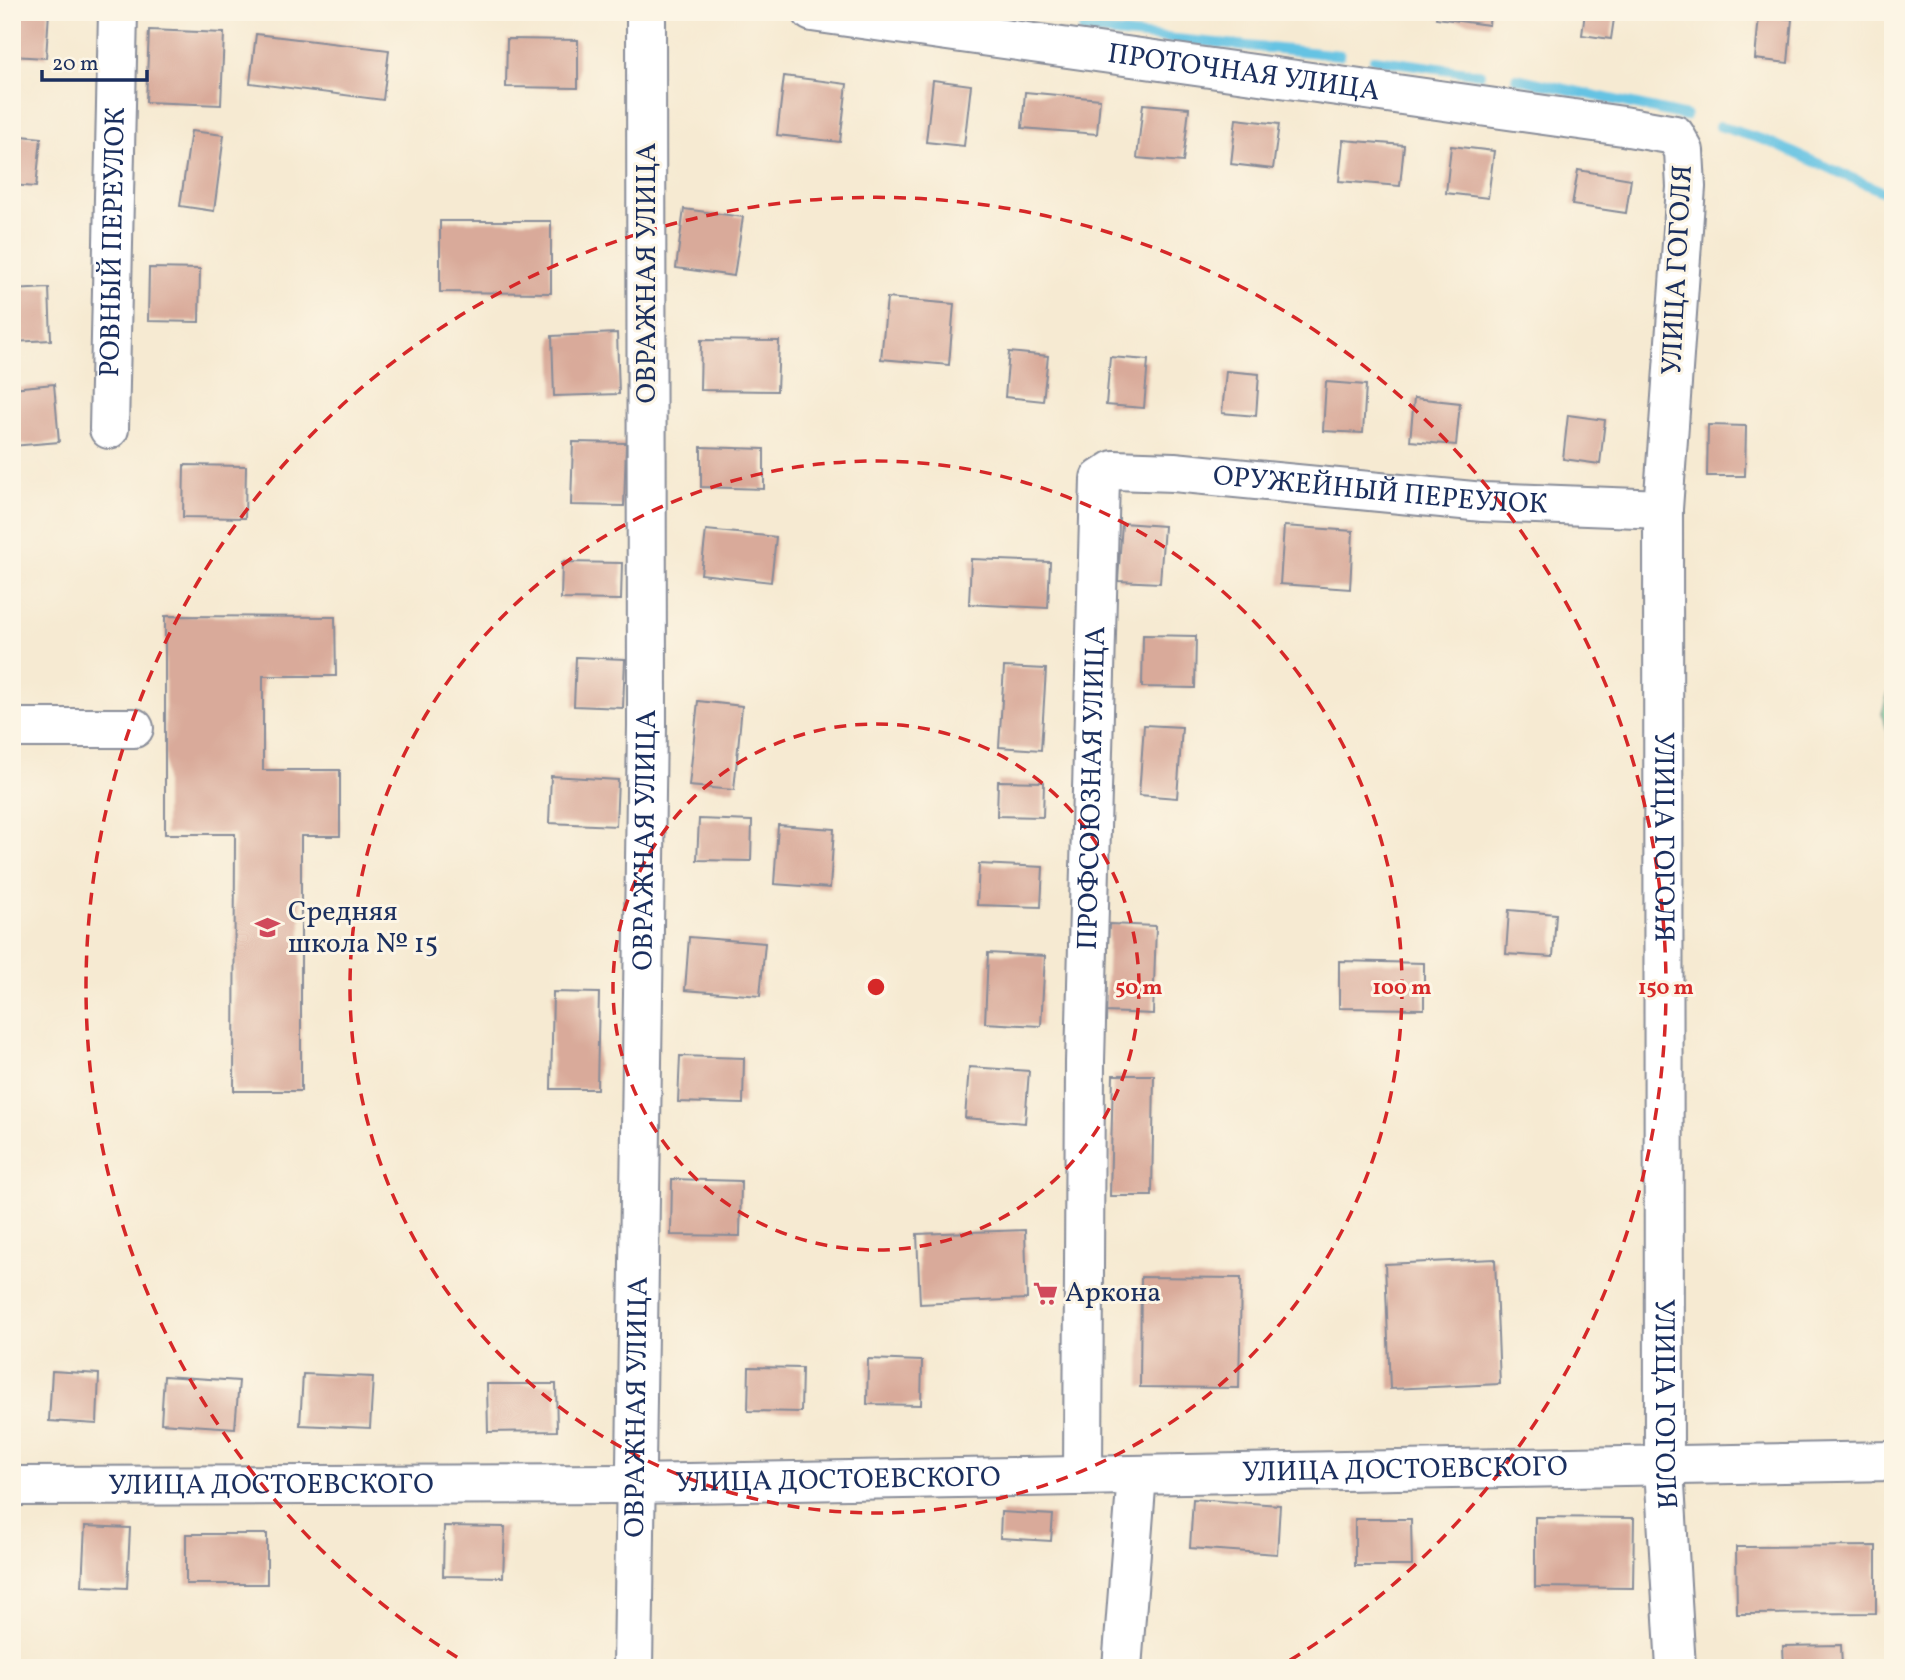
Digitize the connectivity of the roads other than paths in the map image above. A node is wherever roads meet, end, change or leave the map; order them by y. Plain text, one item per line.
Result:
1 (118, 12) edge
2 (646, 12) edge
3 (812, 12) edge
4 (1675, 135) joint
5 (109, 429) dead end
6 (1100, 479) joint
7 (1663, 509) junction
8 (12, 727) edge
9 (135, 728) dead end
10 (1893, 1461) edge
11 (1664, 1468) junction
12 (1137, 1475) junction
13 (1083, 1476) junction
14 (633, 1483) junction
15 (12, 1486) edge
16 (633, 1668) edge
17 (1122, 1668) edge
18 (1676, 1668) edge

1 - 5 street, РОВНЫЙ ПЕРЕУЛОК
2 - 14 street, ОВРАЖНАЯ УЛИЦА
3 - 4 street, ПРОТОЧНАЯ УЛИЦА
4 - 7 street, УЛИЦА ГОГОЛЯ
6 - 7 street, ОРУЖЕЙНЫЙ ПЕРЕУЛОК
6 - 13 street, ПРОФСОЮЗНАЯ УЛИЦА
7 - 11 street, УЛИЦА ГОГОЛЯ
8 - 9 street
10 - 11 street, УЛИЦА ДОСТОЕВСКОГО
11 - 12 street, УЛИЦА ДОСТОЕВСКОГО
11 - 18 street, УЛИЦА ГОГОЛЯ
12 - 13 street, УЛИЦА ДОСТОЕВСКОГО
12 - 17 street
13 - 14 street, УЛИЦА ДОСТОЕВСКОГО
14 - 15 street, УЛИЦА ДОСТОЕВСКОГО
14 - 16 street, ОВРАЖНАЯ УЛИЦА

